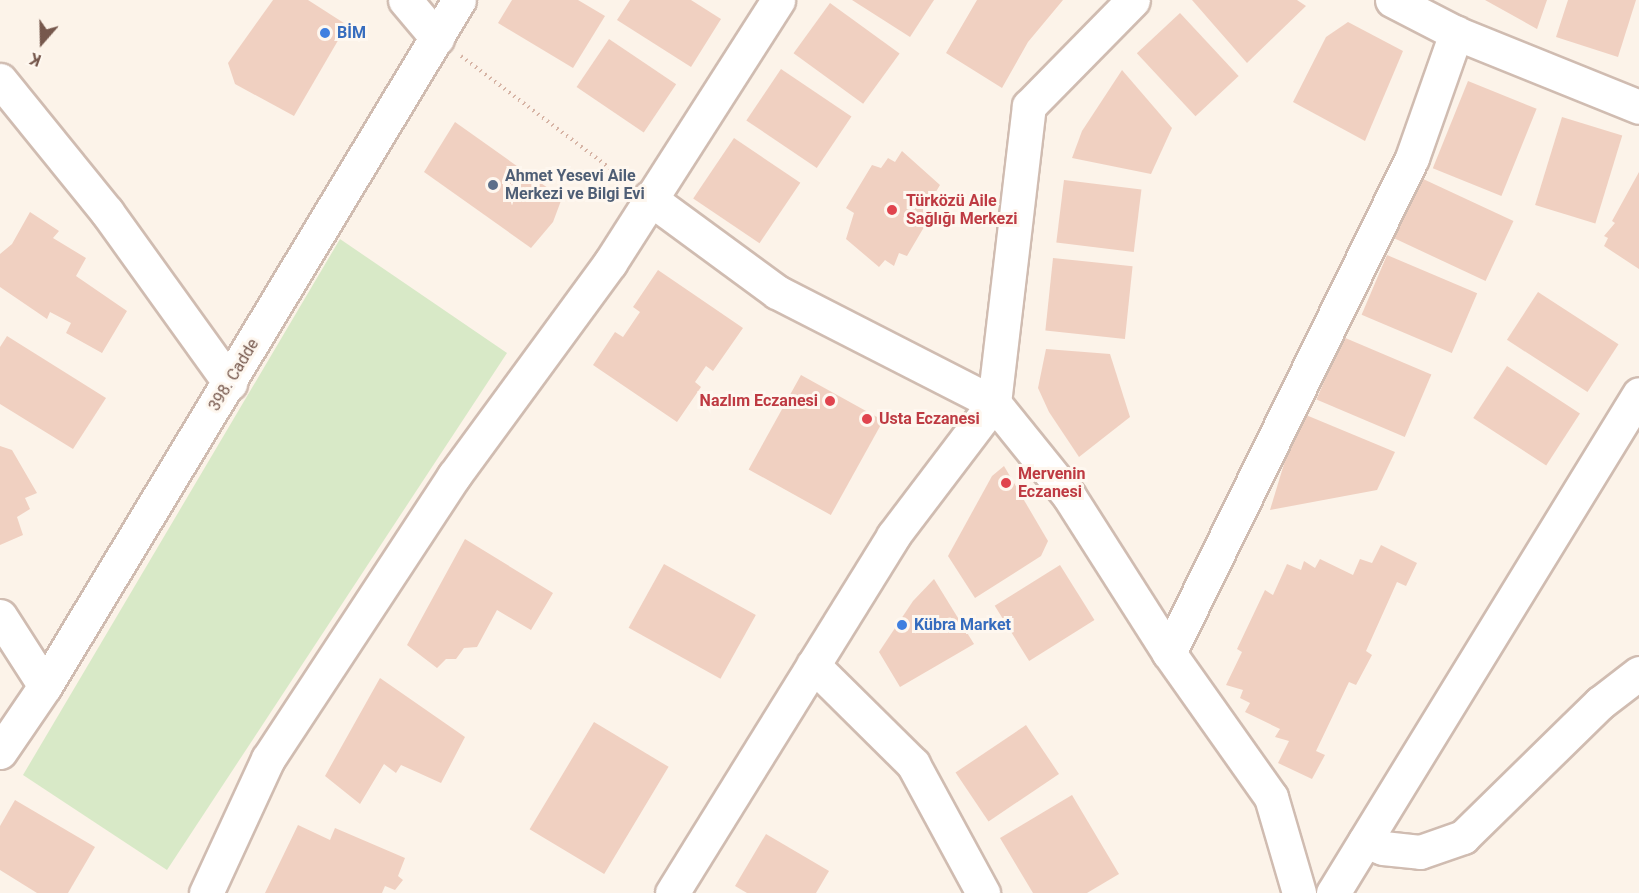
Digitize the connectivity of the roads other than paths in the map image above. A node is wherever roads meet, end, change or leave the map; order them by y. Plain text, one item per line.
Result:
1 (405, 0) edge
2 (459, 0) edge
3 (778, 0) edge
4 (1133, 0) edge
5 (1392, 0) edge
6 (1456, 33) junction
7 (437, 38) junction
8 (0, 80) edge
9 (1639, 107) edge
10 (649, 198) junction
11 (230, 382) junction
12 (1639, 394) edge
13 (994, 403) junction
14 (0, 616) edge
15 (1168, 653) junction
16 (0, 660) edge
17 (813, 665) junction
18 (1639, 673) edge
19 (45, 686) junction
20 (0, 752) edge
21 (1365, 841) junction
22 (206, 893) edge
23 (672, 893) edge
24 (983, 893) edge
25 (1299, 893) edge
26 (1333, 893) edge

1 - 7 street
2 - 7 street, 398. Cadde
3 - 10 street
4 - 13 street
5 - 6 street
6 - 9 street
6 - 15 street
7 - 11 street, 398. Cadde
8 - 11 street
10 - 13 street
10 - 22 street
11 - 19 street, 398. Cadde
12 - 21 street
13 - 15 street
13 - 17 street
14 - 19 street
15 - 25 street
16 - 19 street
17 - 23 street
17 - 24 street
18 - 21 street
19 - 20 street, 398. Cadde
21 - 26 street

